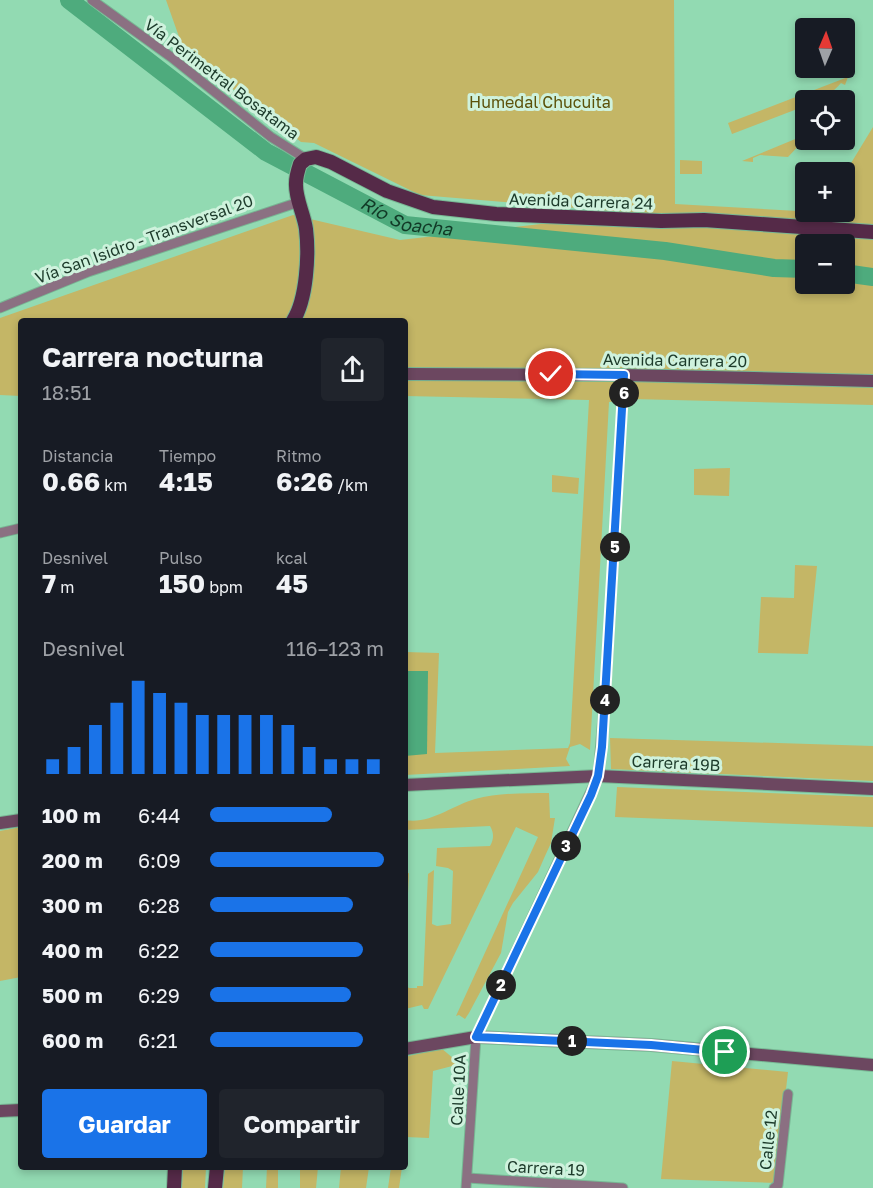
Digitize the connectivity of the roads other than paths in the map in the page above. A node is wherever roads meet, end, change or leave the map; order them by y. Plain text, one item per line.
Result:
1 (92, 0) edge
2 (303, 162) junction
3 (299, 202) junction
4 (873, 232) edge
5 (0, 308) edge
6 (295, 318) edge
7 (408, 374) edge
8 (624, 375) junction
9 (873, 381) edge
10 (18, 529) edge
11 (0, 533) edge
12 (598, 776) junction
13 (408, 785) edge
14 (873, 789) edge
15 (18, 820) edge
16 (0, 823) edge
17 (476, 1037) junction
18 (408, 1048) edge
19 (873, 1065) edge
20 (788, 1094) dead end
21 (18, 1110) edge
22 (0, 1111) edge
23 (175, 1170) edge
24 (217, 1170) edge
25 (468, 1178) junction
26 (501, 1184) edge
27 (547, 1186) edge
28 (595, 1187) edge
29 (174, 1188) edge
30 (215, 1188) edge
31 (466, 1188) edge
32 (623, 1188) edge
33 (774, 1188) edge

1 - 2 street, Vía Perimetral Bosatama
2 - 3 main road
2 - 4 main road, Avenida Carrera 24
3 - 5 street, Vía San Isidro - Transversal 20
3 - 6 main road
7 - 8 street, Avenida Carrera 20
8 - 9 street, Avenida Carrera 20
8 - 12 street, Calle 10A
10 - 11 street
12 - 13 street, Carrera 19B
12 - 14 street, Carrera 19B
12 - 17 street, Calle 10A
15 - 16 street
17 - 18 street
17 - 19 street
17 - 25 street, Calle 10A
20 - 33 street, Calle 12
21 - 22 street
23 - 29 main road
24 - 30 main road
25 - 26 street, Carrera 19
25 - 31 street, Calle 10A
26 - 27 street, Carrera 19
27 - 28 street, Carrera 19
28 - 32 street, Carrera 19

